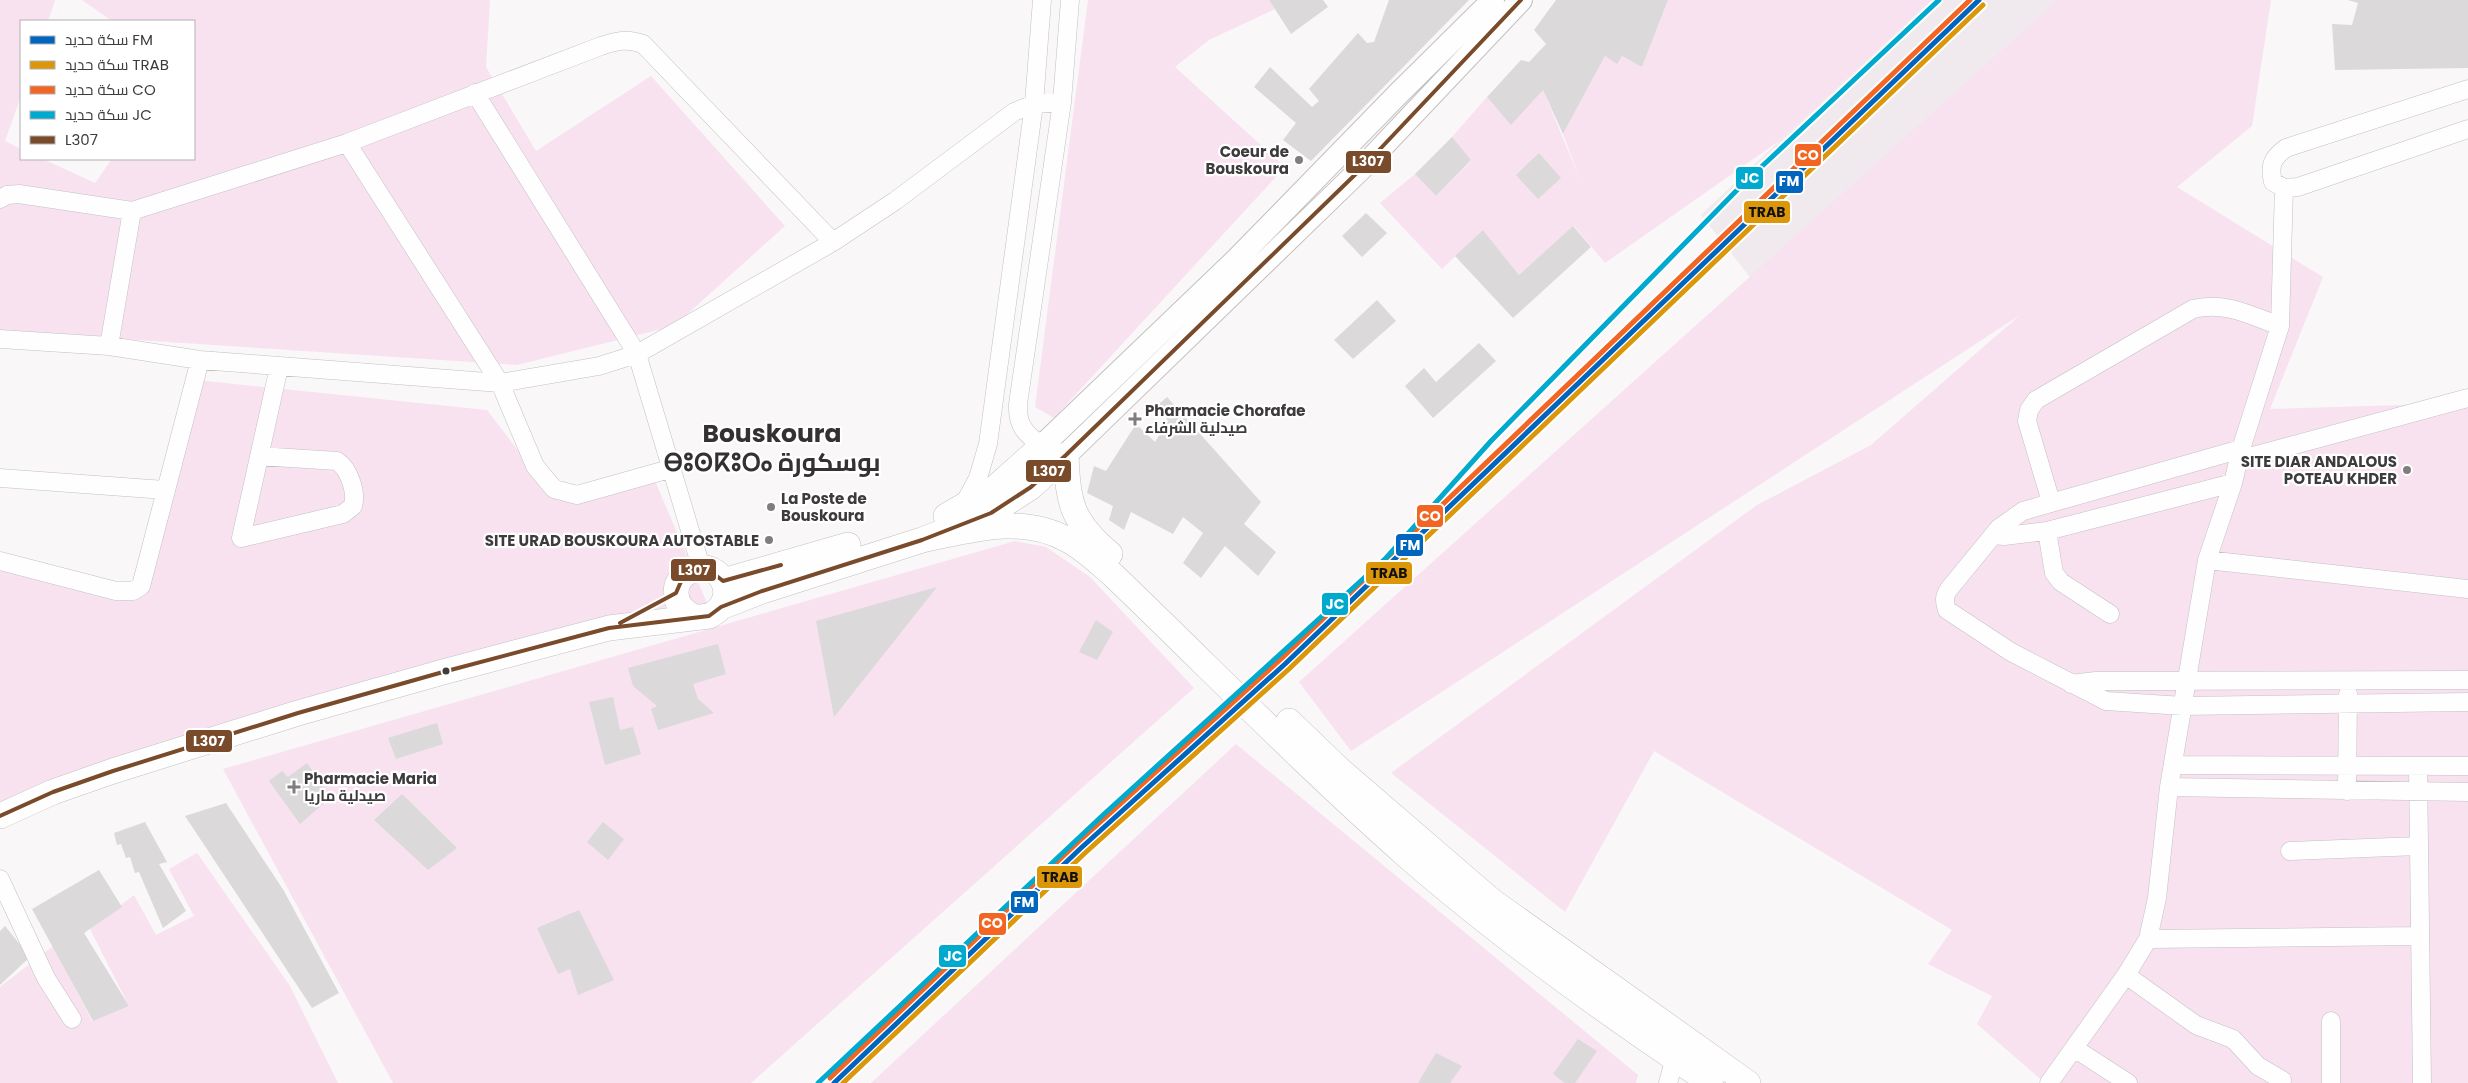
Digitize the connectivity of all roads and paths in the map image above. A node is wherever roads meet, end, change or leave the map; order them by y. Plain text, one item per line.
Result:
1 (1042, 0) edge
2 (1070, 0) edge
3 (1493, 0) edge
4 (1521, 0) edge
5 (2468, 89) edge
6 (476, 93) junction
7 (1062, 102) junction
8 (1034, 104) junction
9 (2468, 129) edge
10 (347, 143) junction
11 (2284, 188) junction
12 (0, 199) edge
13 (132, 212) junction
14 (833, 242) junction
15 (2280, 326) junction
16 (0, 339) edge
17 (109, 346) junction
18 (638, 354) junction
19 (200, 360) junction
20 (279, 367) junction
21 (500, 383) junction
22 (2468, 398) edge
23 (1021, 426) junction
24 (990, 429) junction
25 (1043, 445) junction
26 (1066, 455) junction
27 (2240, 455) junction
28 (259, 456) junction
29 (673, 468) junction
30 (0, 478) edge
31 (2233, 483) junction
32 (165, 490) junction
33 (2051, 502) junction
34 (961, 509) junction
35 (2046, 531) junction
36 (1994, 535) junction
37 (922, 540) junction
38 (2207, 560) junction
39 (0, 561) edge
40 (701, 567) junction
41 (1119, 571) junction
42 (723, 580) junction
43 (2468, 589) edge
44 (676, 593) junction
45 (721, 607) junction
46 (2110, 614) dead end
47 (694, 616) junction
48 (609, 628) junction
49 (2468, 680) edge
50 (2188, 682) junction
51 (2348, 682) junction
52 (2071, 684) junction
53 (2468, 702) edge
54 (2348, 704) junction
55 (2183, 706) junction
56 (2174, 765) junction
57 (2347, 765) junction
58 (2418, 766) junction
59 (2468, 766) edge
60 (2169, 787) junction
61 (2347, 790) junction
62 (2418, 791) junction
63 (2468, 792) edge
64 (0, 816) edge
65 (2418, 846) junction
66 (2290, 851) dead end
67 (0, 879) edge
68 (2418, 936) junction
69 (2148, 939) junction
70 (2126, 975) junction
71 (72, 1019) dead end
72 (2331, 1021) dead end
73 (1678, 1048) junction
74 (2074, 1048) junction
75 (2282, 1080) dead end
76 (1668, 1083) edge
77 (1711, 1083) edge
78 (1748, 1083) edge
79 (2049, 1083) edge
80 (2128, 1083) edge
81 (2330, 1083) edge
82 (2422, 1083) edge

1 - 8 street
2 - 7 street
3 - 25 street
4 - 26 street
5 - 11 street
6 - 10 street
6 - 14 street
6 - 18 street
7 - 8 street
7 - 23 street
8 - 14 street
8 - 24 street
9 - 11 street
10 - 13 street
10 - 21 street
11 - 15 street
12 - 13 street
13 - 17 street
14 - 18 street
15 - 27 street
15 - 33 street
16 - 17 street
17 - 19 street
18 - 21 street
18 - 29 street
19 - 20 street
19 - 32 street
20 - 21 street
20 - 28 street
21 - 29 street
22 - 27 street
23 - 24 street
23 - 25 street
24 - 34 street
25 - 34 main road
26 - 37 main road
26 - 41 main road
27 - 31 street
27 - 33 street
28 - 28 street
29 - 40 street
30 - 32 street
31 - 35 street
31 - 38 street
32 - 39 street
33 - 36 street
34 - 42 main road
35 - 36 street
35 - 46 street
36 - 52 street
37 - 41 main road
37 - 45 main road
38 - 43 street
38 - 50 street
40 - 42 main road
40 - 44 main road
41 - 73 main road
42 - 45 main road
44 - 47 main road
44 - 48 main road
45 - 47 main road
47 - 48 main road
48 - 64 main road
49 - 51 street
50 - 51 street
50 - 52 street
50 - 55 street
51 - 54 street
52 - 55 street
53 - 54 street
54 - 55 street
54 - 57 street
55 - 56 street
56 - 57 street
56 - 60 street
57 - 58 street
57 - 61 street
58 - 59 street
58 - 62 street
60 - 61 street
60 - 69 street
61 - 62 street
62 - 63 street
62 - 65 street
65 - 66 street
65 - 68 street
67 - 71 street
68 - 69 street
68 - 82 street
69 - 70 street
70 - 74 street
70 - 75 street
72 - 81 street
73 - 76 street
73 - 77 main road
73 - 78 main road
74 - 79 street
74 - 80 street

